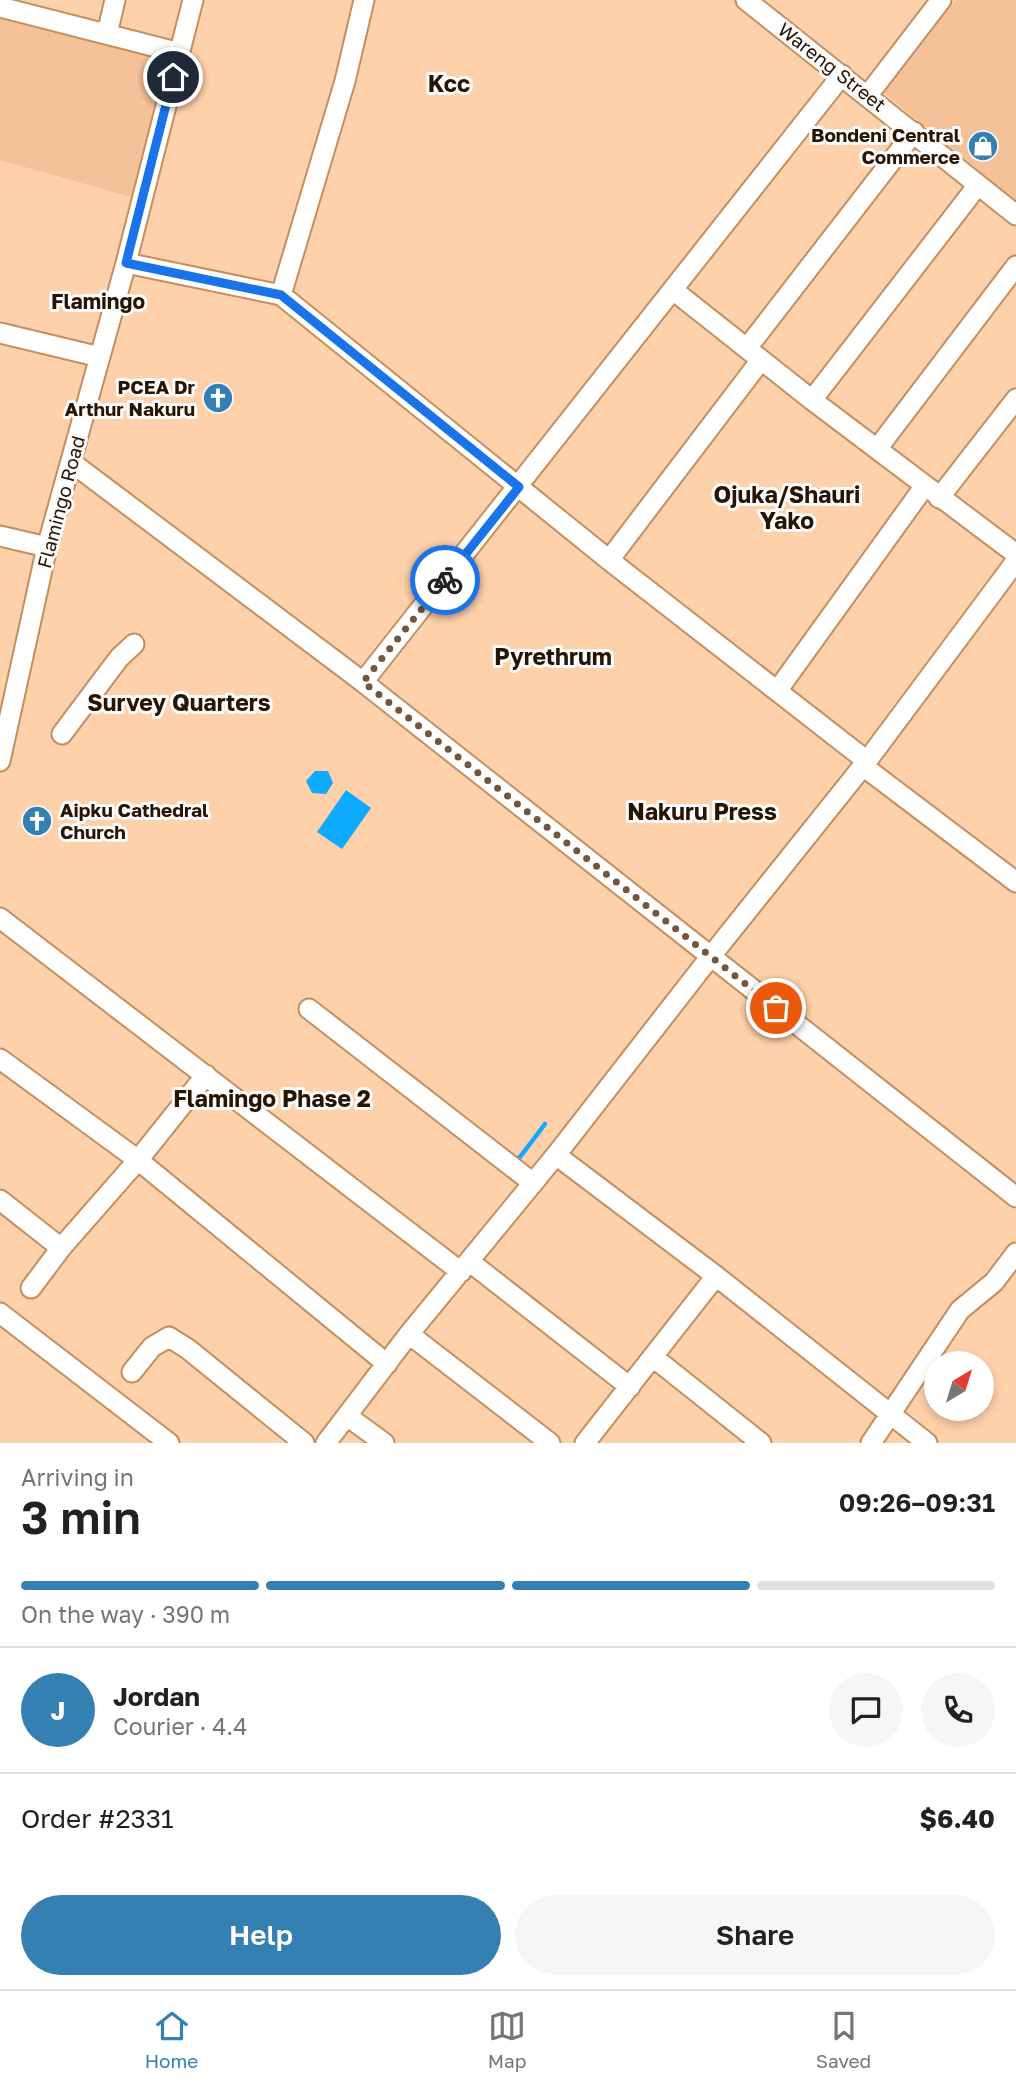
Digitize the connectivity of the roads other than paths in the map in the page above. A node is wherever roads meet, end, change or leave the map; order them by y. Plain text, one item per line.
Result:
1 (2, 0) edge
2 (116, 0) edge
3 (193, 0) edge
4 (364, 0) edge
5 (746, 0) edge
6 (941, 0) edge
7 (0, 8) edge
8 (107, 34) junction
9 (180, 53) junction
10 (842, 75) junction
11 (867, 94) junction
12 (915, 132) junction
13 (978, 185) junction
14 (1016, 215) edge
15 (126, 263) junction
16 (1016, 266) edge
17 (673, 289) junction
18 (281, 295) junction
19 (0, 333) edge
20 (754, 354) junction
21 (100, 357) junction
22 (1016, 399) edge
23 (812, 400) junction
24 (877, 449) junction
25 (71, 462) junction
26 (519, 487) junction
27 (932, 492) junction
28 (0, 536) edge
29 (47, 547) junction
30 (1016, 554) edge
31 (609, 560) junction
32 (1016, 561) edge
33 (134, 644) dead end
34 (363, 682) junction
35 (777, 691) junction
36 (62, 734) dead end
37 (1, 752) edge
38 (865, 763) junction
39 (1016, 882) edge
40 (0, 918) edge
41 (711, 956) junction
42 (309, 1009) dead end
43 (0, 1059) edge
44 (206, 1075) junction
45 (556, 1155) junction
46 (138, 1160) junction
47 (533, 1183) junction
48 (1016, 1197) edge
49 (0, 1200) edge
50 (61, 1248) junction
51 (1016, 1253) edge
52 (465, 1267) junction
53 (716, 1276) junction
54 (31, 1288) dead end
55 (0, 1313) edge
56 (409, 1334) junction
57 (653, 1357) junction
58 (387, 1364) junction
59 (132, 1372) dead end
60 (630, 1387) junction
61 (890, 1415) junction
62 (347, 1416) junction
63 (594, 1440) edge
64 (169, 1443) edge
65 (304, 1443) edge
66 (326, 1443) edge
67 (384, 1443) edge
68 (550, 1443) edge
69 (761, 1443) edge
70 (871, 1443) edge
71 (928, 1443) edge

1 - 7 street
2 - 8 street
3 - 9 street, Flamingo Road
4 - 18 street
5 - 10 street, Wareng Street
6 - 11 street
7 - 8 street
8 - 9 street
9 - 15 street, Flamingo Road
10 - 11 street, Wareng Street
10 - 17 street
11 - 12 street, Wareng Street
12 - 13 street, Wareng Street
12 - 20 street
13 - 14 street, Wareng Street
13 - 23 street
15 - 18 street
15 - 21 street, Flamingo Road
16 - 24 street
17 - 20 street
17 - 26 street
18 - 26 street
19 - 21 street
20 - 23 street
20 - 31 street
21 - 25 street, Flamingo Road
22 - 27 street
23 - 24 street
24 - 27 street
25 - 29 street, Flamingo Road
25 - 34 street
26 - 31 street
26 - 34 street
27 - 30 street
27 - 35 street
28 - 29 street
29 - 37 street, Flamingo Road
31 - 35 street
32 - 38 street
33 - 36 street
34 - 41 street
35 - 38 street
38 - 39 street
38 - 41 street
40 - 44 street
41 - 45 street
41 - 48 street
42 - 47 street
43 - 46 street
44 - 46 street
44 - 52 street
45 - 47 street
45 - 53 street
46 - 50 street
46 - 58 street
47 - 52 street
49 - 50 street
50 - 54 street
51 - 61 street
52 - 56 street
52 - 60 street
53 - 57 street
53 - 61 street
55 - 64 street
56 - 58 street
56 - 68 street
57 - 60 street
57 - 69 street
58 - 62 street
59 - 65 street
60 - 63 street
61 - 70 street
61 - 71 street
62 - 66 street
62 - 67 street

